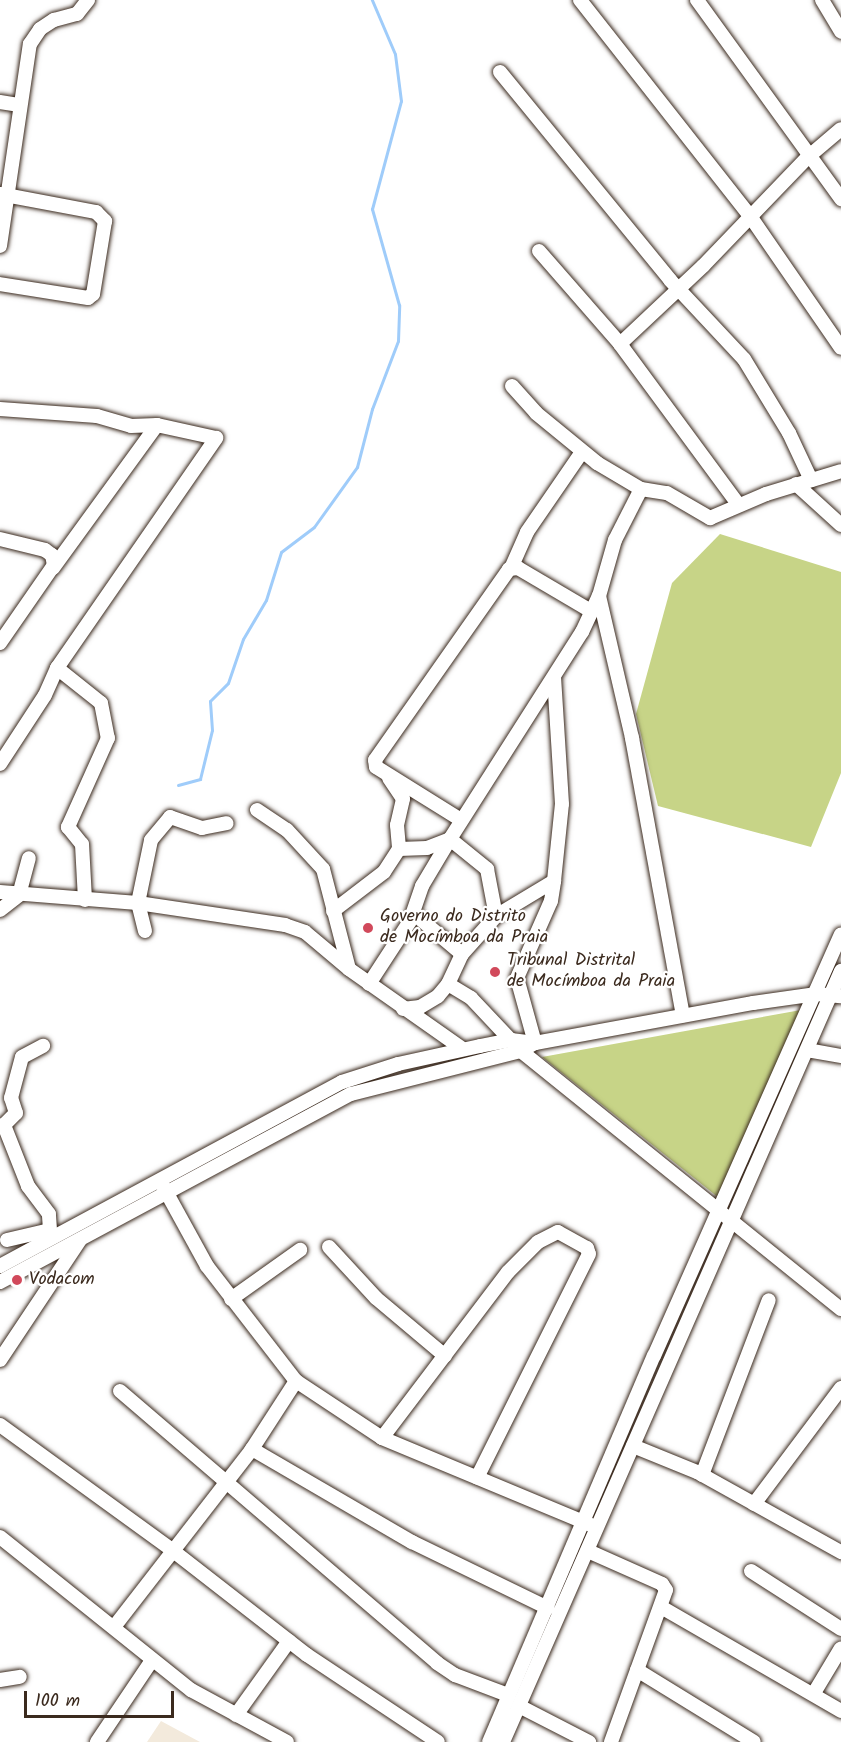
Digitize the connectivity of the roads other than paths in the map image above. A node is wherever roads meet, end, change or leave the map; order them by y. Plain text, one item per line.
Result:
1 (88, 0) edge
2 (580, 0) edge
3 (697, 0) edge
4 (822, 0) edge
5 (841, 32) edge
6 (500, 72) dead end
7 (0, 102) edge
8 (20, 105) junction
9 (841, 129) edge
10 (808, 157) junction
11 (5, 194) edge
12 (841, 199) edge
13 (750, 216) junction
14 (0, 246) edge
15 (539, 251) dead end
16 (0, 285) edge
17 (679, 289) junction
18 (620, 344) junction
19 (841, 348) edge
20 (512, 386) dead end
21 (0, 409) edge
22 (157, 425) junction
23 (582, 452) junction
24 (841, 471) edge
25 (812, 480) junction
26 (796, 484) junction
27 (641, 489) junction
28 (738, 504) junction
29 (841, 525) edge
30 (0, 539) edge
31 (512, 567) junction
32 (53, 568) junction
33 (599, 596) junction
34 (591, 611) junction
35 (0, 644) edge
36 (57, 668) junction
37 (554, 677) junction
38 (0, 764) edge
39 (376, 767) junction
40 (257, 810) dead end
41 (462, 820) junction
42 (227, 823) dead end
43 (450, 839) junction
44 (399, 849) junction
45 (29, 858) dead end
46 (554, 881) junction
47 (0, 892) edge
48 (19, 895) junction
49 (85, 900) junction
50 (138, 903) junction
51 (0, 910) edge
52 (333, 911) junction
53 (413, 913) junction
54 (496, 916) junction
55 (145, 931) dead end
56 (841, 935) edge
57 (462, 954) junction
58 (349, 969) junction
59 (841, 971) edge
60 (369, 984) junction
61 (448, 984) junction
62 (816, 994) junction
63 (836, 995) edge
64 (404, 1009) junction
65 (683, 1015) junction
66 (511, 1040) junction
67 (535, 1043) junction
68 (43, 1046) dead end
69 (463, 1049) junction
70 (807, 1050) junction
71 (521, 1051) junction
72 (841, 1056) edge
73 (6, 1095) edge
74 (159, 1179) junction
75 (167, 1192) junction
76 (718, 1212) junction
77 (733, 1223) junction
78 (82, 1238) junction
79 (7, 1240) dead end
80 (329, 1247) dead end
81 (300, 1250) dead end
82 (0, 1266) edge
83 (0, 1282) edge
84 (231, 1299) junction
85 (769, 1300) dead end
86 (841, 1310) edge
87 (444, 1356) junction
88 (654, 1356) junction
89 (0, 1360) edge
90 (668, 1362) junction
91 (296, 1382) junction
92 (841, 1388) edge
93 (120, 1391) dead end
94 (0, 1425) edge
95 (382, 1438) junction
96 (633, 1446) junction
97 (252, 1449) junction
98 (702, 1475) junction
99 (477, 1478) junction
100 (224, 1483) junction
101 (754, 1504) junction
102 (583, 1522) junction
103 (598, 1528) junction
104 (0, 1537) edge
105 (172, 1550) junction
106 (588, 1551) junction
107 (841, 1552) edge
108 (751, 1570) dead end
109 (661, 1607) junction
110 (548, 1608) junction
111 (114, 1627) junction
112 (841, 1629) edge
113 (289, 1641) junction
114 (841, 1648) edge
115 (152, 1660) junction
116 (637, 1670) junction
117 (20, 1677) dead end
118 (0, 1680) edge
119 (814, 1693) junction
120 (508, 1695) junction
121 (519, 1706) junction
122 (841, 1711) edge
123 (236, 1714) junction
124 (97, 1742) edge
125 (287, 1742) edge
126 (438, 1742) edge
127 (489, 1742) edge
128 (503, 1742) edge
129 (589, 1742) edge
130 (611, 1742) edge
131 (754, 1742) edge

1 - 8 street
2 - 13 street
3 - 10 street
4 - 5 street
6 - 17 street
7 - 8 street
8 - 11 street
9 - 10 street
10 - 12 street
10 - 13 street
11 - 14 street
11 - 16 street
13 - 17 street
13 - 19 street
15 - 18 street
17 - 18 street
17 - 25 street
18 - 28 street
20 - 23 street
21 - 22 street
22 - 32 street
22 - 36 street
23 - 27 street
23 - 31 street
24 - 25 street
25 - 26 street
26 - 28 street
26 - 29 street
27 - 28 street
27 - 33 street
30 - 32 street
31 - 34 street
31 - 39 street
32 - 35 street
33 - 34 street
33 - 65 street
34 - 37 street
36 - 38 street
36 - 49 street
37 - 41 street
37 - 46 street
39 - 41 street
39 - 44 street
40 - 52 street
41 - 43 street
42 - 50 street
43 - 44 street
43 - 53 street
43 - 54 street
44 - 52 street
45 - 48 street
46 - 54 street
46 - 67 street
47 - 48 street
48 - 49 street
48 - 51 street
49 - 50 street
50 - 55 street
50 - 58 street
52 - 58 street
53 - 57 street
53 - 60 street
54 - 57 street
56 - 62 street
57 - 61 street
58 - 60 street
59 - 63 street
60 - 64 street
61 - 64 street
61 - 66 street
62 - 63 street
62 - 65 street
62 - 76 street
63 - 70 street
64 - 69 street
65 - 67 street
66 - 67 street
66 - 69 street
66 - 71 street
67 - 71 street
68 - 73 street
69 - 74 street
70 - 72 street
70 - 77 street
71 - 75 street
71 - 76 street
73 - 79 street
74 - 75 street
74 - 82 street
75 - 78 street
75 - 84 street
76 - 77 street
76 - 88 street
77 - 86 street
77 - 90 street
78 - 83 street
78 - 89 street
80 - 87 street
81 - 84 street
84 - 91 street
85 - 98 street
87 - 95 street
87 - 99 street
88 - 90 street
88 - 102 street
90 - 96 street
91 - 95 street
91 - 97 street
92 - 101 street
93 - 100 street
94 - 105 street
95 - 99 street
96 - 98 street
96 - 103 street
97 - 100 street
97 - 110 street
98 - 101 street
99 - 102 street
100 - 105 street
100 - 120 street
101 - 107 street
102 - 103 street
102 - 110 street
103 - 106 street
104 - 111 street
105 - 111 street
105 - 113 street
106 - 109 street
106 - 121 street
108 - 112 street
109 - 116 street
109 - 119 street
110 - 120 street
111 - 115 street
113 - 123 street
113 - 126 street
114 - 119 street
115 - 123 street
115 - 124 street
116 - 130 street
116 - 131 street
117 - 118 street
119 - 122 street
120 - 127 street
121 - 128 street
121 - 129 street
123 - 125 street

